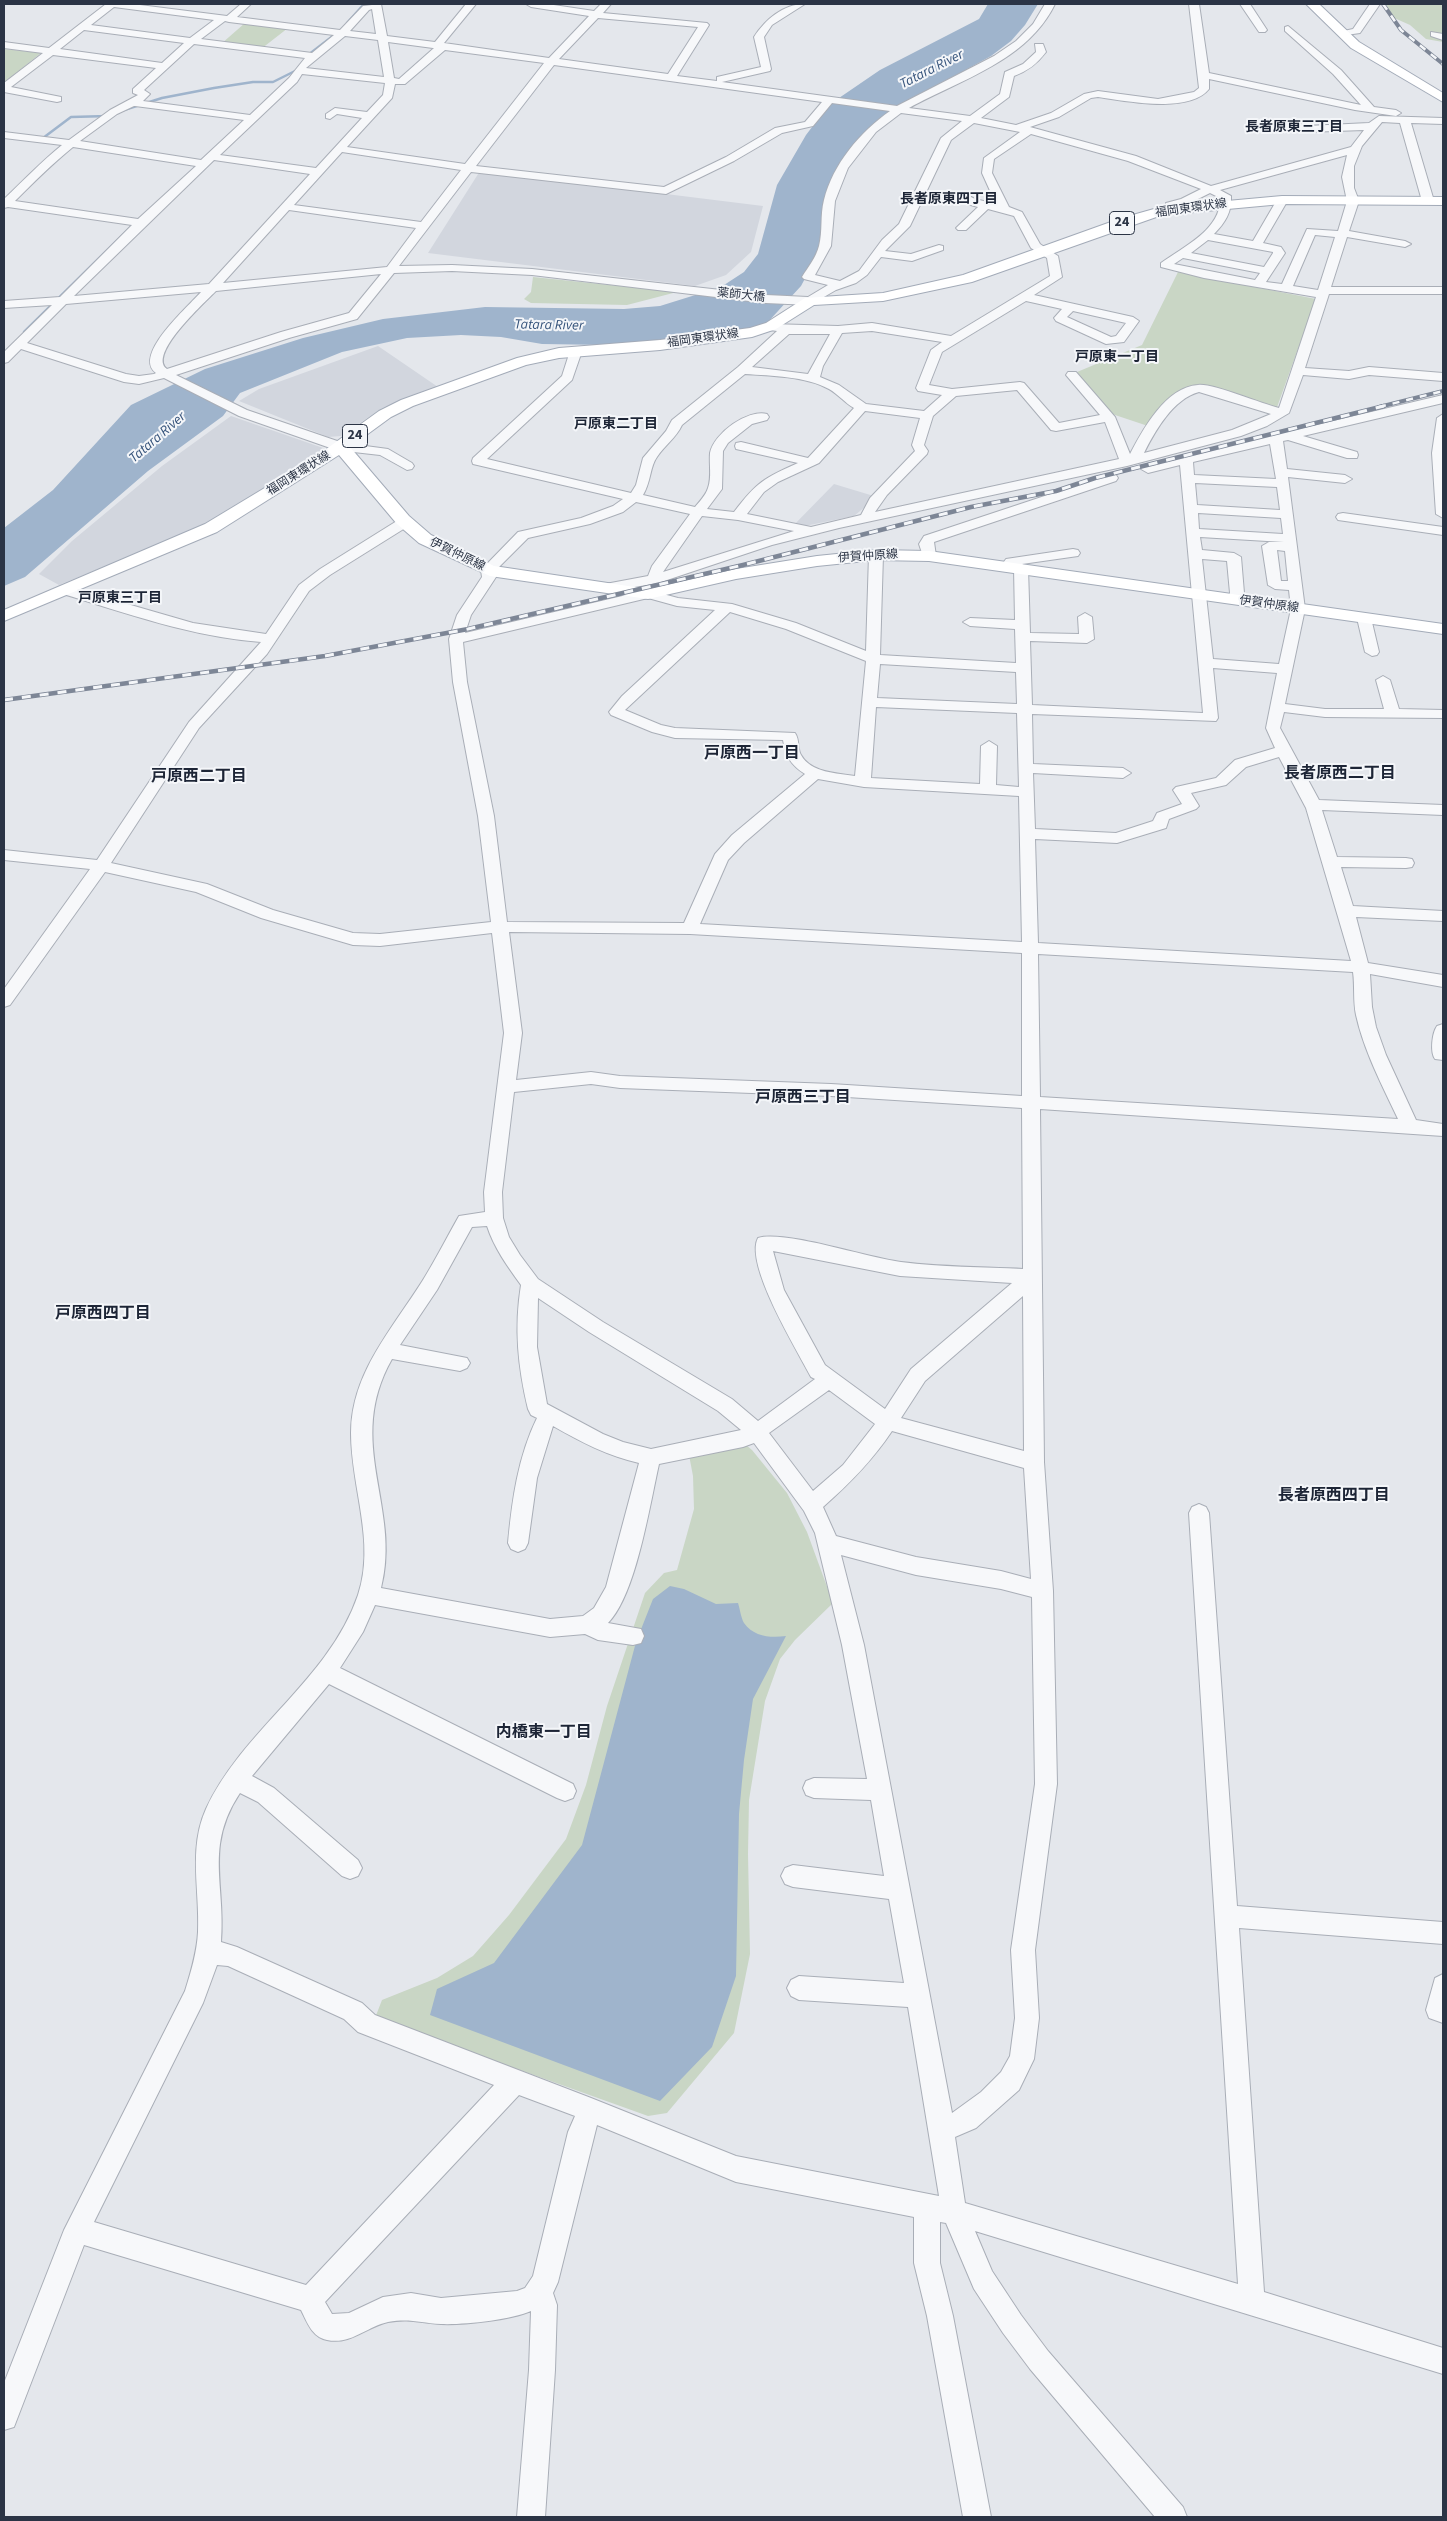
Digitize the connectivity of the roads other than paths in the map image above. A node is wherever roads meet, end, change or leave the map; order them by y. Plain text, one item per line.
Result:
1 (111, 4) edge
2 (246, 4) edge
3 (376, 4) edge
4 (472, 4) edge
5 (531, 4) edge
6 (606, 4) edge
7 (800, 4) edge
8 (1050, 4) edge
9 (1194, 4) edge
10 (1245, 4) edge
11 (1312, 4) edge
12 (1375, 4) edge
13 (596, 14) junction
14 (226, 19) junction
15 (81, 28) junction
16 (1288, 29) dead end
17 (1262, 30) dead end
18 (343, 33) junction
19 (1343, 34) junction
20 (382, 38) junction
21 (191, 42) junction
22 (4, 46) edge
23 (440, 46) junction
24 (1039, 46) dead end
25 (51, 51) junction
26 (313, 56) junction
27 (551, 61) junction
28 (163, 66) junction
29 (302, 71) junction
30 (1204, 75) junction
31 (670, 78) junction
32 (390, 82) junction
33 (713, 83) junction
34 (4, 88) edge
35 (57, 98) dead end
36 (1443, 98) edge
37 (830, 100) junction
38 (136, 103) junction
39 (1370, 108) junction
40 (899, 109) junction
41 (330, 116) dead end
42 (371, 116) junction
43 (252, 118) junction
44 (970, 119) junction
45 (1405, 119) junction
46 (1426, 120) junction
47 (1443, 120) edge
48 (1283, 125) dead end
49 (1373, 126) junction
50 (1017, 127) junction
51 (1030, 130) junction
52 (4, 135) edge
53 (70, 143) junction
54 (341, 149) junction
55 (1353, 150) junction
56 (209, 160) junction
57 (468, 168) junction
58 (320, 172) junction
59 (1211, 190) junction
60 (969, 199) dead end
61 (1282, 200) junction
62 (1354, 201) junction
63 (1428, 201) junction
64 (1443, 201) edge
65 (4, 204) edge
66 (1227, 204) junction
67 (986, 205) junction
68 (1170, 205) dead end
69 (288, 207) junction
70 (1004, 209) junction
71 (142, 223) junction
72 (424, 226) junction
73 (962, 228) dead end
74 (1343, 234) junction
75 (1205, 236) junction
76 (1405, 244) dead end
77 (1256, 245) junction
78 (938, 248) dead end
79 (1046, 252) junction
80 (878, 253) junction
81 (1180, 254) junction
82 (391, 270) junction
83 (1267, 271) junction
84 (1259, 283) junction
85 (842, 285) junction
86 (214, 287) junction
87 (1286, 290) junction
88 (1443, 291) edge
89 (1325, 293) junction
90 (1025, 297) junction
91 (792, 301) joint
92 (810, 301) junction
93 (61, 302) junction
94 (4, 304) edge
95 (1069, 308) junction
96 (778, 328) junction
97 (838, 330) junction
98 (4, 338) edge
99 (954, 340) junction
100 (21, 343) junction
101 (576, 351) junction
102 (4, 359) edge
103 (742, 370) junction
104 (1297, 371) junction
105 (1072, 375) dead end
106 (168, 376) junction
107 (1443, 377) edge
108 (813, 380) junction
109 (952, 393) junction
110 (1443, 399) edge
111 (862, 407) junction
112 (1281, 413) junction
113 (927, 415) junction
114 (763, 417) dead end
115 (1109, 417) junction
116 (1443, 418) edge
117 (1441, 434) edge
118 (1282, 437) junction
119 (741, 446) dead end
120 (340, 447) junction
121 (1352, 455) dead end
122 (1186, 460) junction
123 (1131, 461) junction
124 (808, 463) junction
125 (407, 466) dead end
126 (1282, 477) junction
127 (1188, 479) junction
128 (1345, 480) dead end
129 (636, 496) junction
130 (1191, 509) junction
131 (697, 512) junction
132 (1288, 514) junction
133 (1443, 514) edge
134 (738, 516) junction
135 (1343, 517) dead end
136 (866, 519) junction
137 (405, 522) junction
138 (815, 530) junction
139 (1443, 531) edge
140 (1193, 533) junction
141 (1291, 542) junction
142 (1072, 553) dead end
143 (1195, 554) junction
144 (876, 555) junction
145 (930, 556) junction
146 (1015, 567) junction
147 (489, 570) junction
148 (651, 586) junction
149 (1296, 586) junction
150 (65, 590) junction
151 (1199, 594) junction
152 (1234, 599) junction
153 (726, 607) junction
154 (1298, 609) junction
155 (4, 616) edge
156 (1085, 617) dead end
157 (1364, 618) junction
158 (970, 622) dead end
159 (1443, 629) edge
160 (1023, 631) junction
161 (270, 640) junction
162 (456, 640) junction
163 (1372, 652) dead end
164 (873, 659) junction
165 (1206, 663) junction
166 (1024, 668) junction
167 (1285, 669) junction
168 (1384, 680) dead end
169 (868, 702) junction
170 (1276, 707) junction
171 (1024, 709) junction
172 (1393, 714) junction
173 (1443, 714) edge
174 (989, 746) dead end
175 (1284, 751) junction
176 (1026, 768) junction
177 (1123, 773) dead end
178 (815, 774) junction
179 (864, 782) junction
180 (988, 790) junction
181 (1026, 792) junction
182 (1312, 805) junction
183 (1443, 810) edge
184 (1027, 834) junction
185 (4, 855) edge
186 (1331, 862) junction
187 (1406, 863) dead end
188 (101, 866) junction
189 (1346, 911) junction
190 (1443, 916) edge
191 (499, 927) junction
192 (690, 929) junction
193 (1030, 947) junction
194 (1361, 967) junction
195 (1443, 981) edge
196 (4, 1001) edge
197 (1443, 1030) edge
198 (1441, 1055) dead end
199 (506, 1087) junction
200 (1030, 1103) junction
201 (1410, 1126) junction
202 (1443, 1130) edge
203 (494, 1218) junction
204 (1032, 1277) junction
205 (531, 1284) junction
206 (387, 1350) junction
207 (460, 1364) dead end
208 (830, 1378) junction
209 (548, 1415) junction
210 (887, 1422) junction
211 (757, 1432) junction
212 (651, 1457) junction
213 (1034, 1462) junction
214 (811, 1505) junction
215 (1199, 1513) dead end
216 (518, 1543) dead end
217 (828, 1543) junction
218 (1042, 1591) junction
219 (369, 1595) junction
220 (587, 1624) junction
221 (633, 1636) dead end
222 (325, 1671) junction
223 (238, 1780) junction
224 (814, 1788) dead end
225 (565, 1790) dead end
226 (881, 1790) junction
227 (350, 1868) dead end
228 (792, 1876) dead end
229 (898, 1889) junction
230 (1226, 1916) junction
231 (1443, 1933) edge
232 (208, 1952) junction
233 (1443, 1986) edge
234 (799, 1988) dead end
235 (918, 1996) junction
236 (1443, 2011) edge
237 (514, 2082) junction
238 (592, 2110) junction
239 (943, 2130) junction
240 (927, 2207) junction
241 (954, 2212) junction
242 (77, 2230) junction
243 (539, 2290) junction
244 (310, 2299) junction
245 (1252, 2301) junction
246 (1443, 2361) edge
247 (4, 2417) edge
248 (531, 2517) edge
249 (978, 2517) edge
250 (1173, 2517) edge

1 - 14 street
1 - 15 street
2 - 14 street
3 - 18 street
3 - 20 street
4 - 23 street
5 - 13 street
6 - 13 street
7 - 33 street
8 - 40 street
9 - 30 street
10 - 17 street
11 - 19 main road
12 - 19 street
13 - 27 street
13 - 31 street
14 - 18 street
14 - 21 street
15 - 21 street
15 - 25 street
16 - 39 street
18 - 20 street
18 - 26 street
19 - 36 main road
20 - 23 street
20 - 32 street
21 - 26 street
21 - 28 street
22 - 25 street
23 - 27 street
23 - 32 street
24 - 44 street
25 - 28 street
25 - 34 street
26 - 29 street
27 - 31 street
27 - 57 street
28 - 38 street
29 - 32 street
29 - 43 street
30 - 39 street
30 - 50 street
31 - 33 street
32 - 42 street
33 - 37 street
34 - 35 street
37 - 40 street
37 - 57 street
38 - 43 street
38 - 53 street
39 - 46 street
40 - 44 street
40 - 85 street
41 - 42 street
42 - 54 street
43 - 56 street
44 - 50 street
44 - 80 street
45 - 46 street
45 - 49 street
45 - 63 street
46 - 47 street
48 - 49 street
49 - 55 street
50 - 51 street
51 - 59 street
51 - 70 street
52 - 53 street
53 - 56 street
53 - 65 street
54 - 57 street
54 - 58 street
55 - 59 street
55 - 62 street
56 - 58 street
56 - 71 street
57 - 72 street
58 - 69 street
59 - 66 street
59 - 68 street
60 - 67 street
61 - 62 main road, 福岡東環状線 / 24
61 - 66 main road, 福岡東環状線 / 24
61 - 77 street
62 - 63 main road, 福岡東環状線 / 24
62 - 74 street
63 - 64 main road, 福岡東環状線 / 24
65 - 71 street
66 - 75 street
66 - 79 main road, 福岡東環状線 / 24
67 - 70 street
67 - 73 street
69 - 72 street
69 - 86 street
70 - 79 street
71 - 93 street
72 - 82 street
74 - 76 street
74 - 87 street
74 - 89 street
75 - 77 street
75 - 81 street
77 - 83 street
78 - 80 street
79 - 90 street
79 - 92 main road, 福岡東環状線 / 24
80 - 85 street
81 - 83 street
81 - 84 street
82 - 86 street, 薬師大橋
82 - 91 street, 薬師大橋
82 - 106 street
83 - 84 street
84 - 87 street
85 - 92 street
86 - 93 street, 薬師大橋
86 - 106 street
87 - 89 street
88 - 89 street
89 - 104 street
90 - 95 street
90 - 99 street
91 - 92 street
92 - 96 main road, 福岡東環状線 / 24
93 - 94 street, 薬師大橋
93 - 100 street
95 - 95 street
96 - 97 street
96 - 101 main road, 福岡東環状線 / 24
96 - 103 street
97 - 99 street
97 - 108 street
98 - 100 street
99 - 109 street
100 - 102 street
100 - 106 street
101 - 120 main road, 福岡東環状線 / 24
101 - 129 street
103 - 108 street
103 - 129 street
104 - 107 street
104 - 112 street
105 - 115 street
106 - 120 street
108 - 111 street
109 - 113 street
109 - 115 street
110 - 118 street
111 - 113 street
111 - 124 street
112 - 123 street
112 - 123 street
113 - 136 street
114 - 131 street
115 - 123 street
116 - 117 street
117 - 133 street
118 - 121 street
118 - 122 street
118 - 126 street
119 - 124 street
120 - 125 street
120 - 137 main road, 伊賀仲原線
120 - 150 main road, 福岡東環状線 / 24
122 - 127 street
122 - 145 street
123 - 136 street
124 - 134 street
126 - 127 street
126 - 128 street
126 - 132 street
127 - 130 street
129 - 131 street
129 - 147 street
130 - 132 street
130 - 140 street
131 - 134 street
131 - 148 street
132 - 141 street
134 - 138 street
135 - 139 street
136 - 138 street
137 - 147 main road, 伊賀仲原線
137 - 161 street
138 - 148 street
140 - 141 street
140 - 143 street
141 - 149 street
141 - 149 street
142 - 146 street
143 - 151 street
143 - 152 street
144 - 145 main road, 伊賀仲原線
144 - 148 main road, 伊賀仲原線
144 - 164 street
145 - 146 main road, 伊賀仲原線
146 - 151 main road, 伊賀仲原線
146 - 160 street
147 - 148 main road, 伊賀仲原線
147 - 162 street
148 - 153 street
148 - 162 street
149 - 154 street
150 - 155 main road, 福岡東環状線 / 24
150 - 161 street
151 - 152 main road, 伊賀仲原線
151 - 165 street
152 - 154 main road, 伊賀仲原線
153 - 164 street
153 - 178 street
154 - 157 main road, 伊賀仲原線
154 - 167 street
156 - 160 street
157 - 159 main road, 伊賀仲原線
157 - 163 street
158 - 160 street
160 - 166 street
161 - 188 street
162 - 191 street
164 - 166 street
164 - 169 street
165 - 167 street
165 - 171 street
166 - 171 street
167 - 170 street
168 - 172 street
169 - 171 street
169 - 179 street
170 - 172 street
170 - 175 street
171 - 176 street
172 - 173 street
174 - 180 street
175 - 182 street
175 - 184 street
176 - 177 street
176 - 181 street
178 - 179 street
178 - 192 street
179 - 180 street
180 - 181 street
181 - 184 street
182 - 183 street
182 - 186 street
184 - 193 street
185 - 188 street
186 - 187 street
186 - 189 street
188 - 191 street
188 - 196 street
189 - 190 street
189 - 194 street
191 - 192 street
191 - 199 street
192 - 193 street
193 - 194 street
193 - 200 street
194 - 195 street
194 - 201 street
197 - 198 street
199 - 200 street
199 - 203 street
200 - 201 street
200 - 204 street
201 - 202 street
203 - 205 street
203 - 206 street
204 - 208 street
204 - 210 street
204 - 213 street
205 - 209 street
205 - 211 street
206 - 207 street
206 - 219 street
208 - 210 street
208 - 211 street
209 - 212 street
209 - 216 street
210 - 213 street
210 - 214 street
211 - 212 street
211 - 214 street
212 - 220 street
213 - 218 street
214 - 217 street
215 - 230 street
217 - 218 street
217 - 226 street
218 - 239 street
219 - 220 street
219 - 222 street
220 - 221 street
222 - 223 street
222 - 225 street
223 - 227 street
223 - 232 street
224 - 226 street
226 - 229 street
228 - 229 street
229 - 235 street
230 - 231 street
230 - 245 street
232 - 237 street
232 - 242 street
233 - 236 street
234 - 235 street
235 - 239 street
237 - 238 street
237 - 244 street
238 - 240 street
238 - 243 street
239 - 241 street
240 - 241 street
240 - 249 street
241 - 245 street
241 - 250 street
242 - 244 street
242 - 247 street
243 - 244 street
243 - 248 street
245 - 246 street

